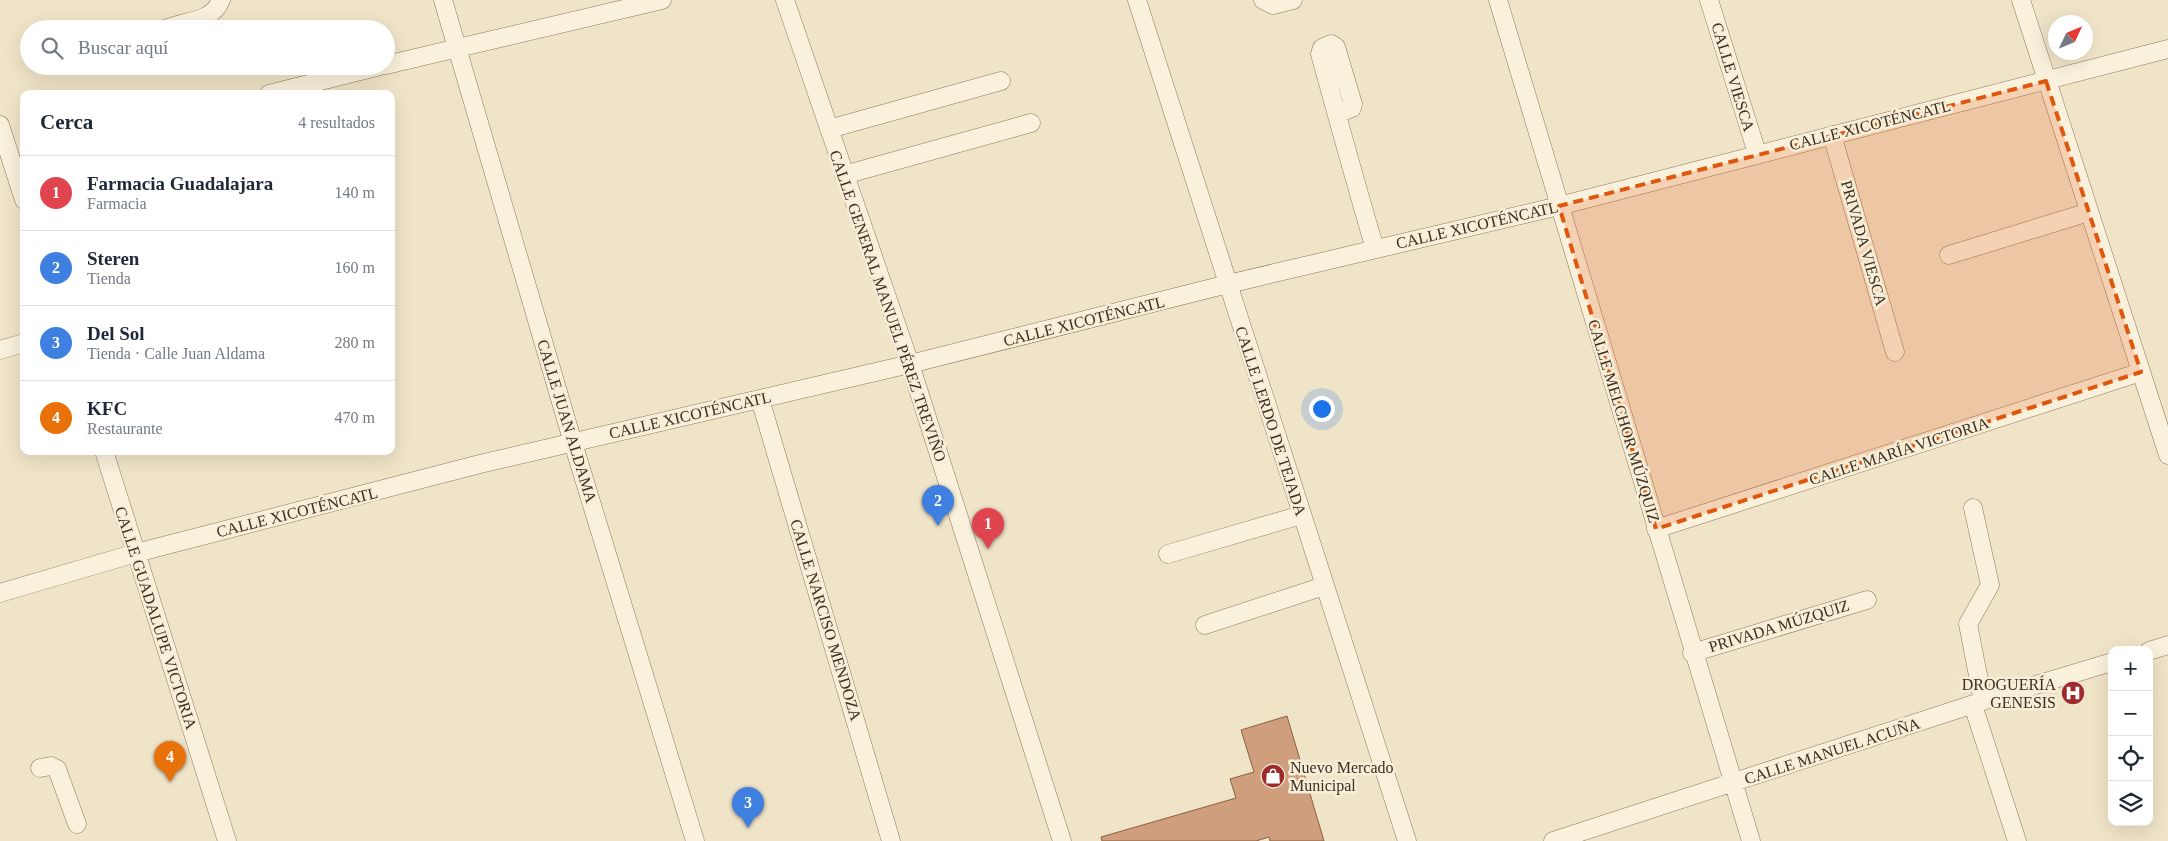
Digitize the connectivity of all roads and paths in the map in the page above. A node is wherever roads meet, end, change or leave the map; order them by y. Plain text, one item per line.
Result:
1 (221, 0) edge
2 (443, 0) edge
3 (662, 0) edge
4 (785, 0) edge
5 (1137, 0) edge
6 (1263, 0) edge
7 (1293, 0) edge
8 (1498, 0) edge
9 (1709, 0) edge
10 (2021, 0) edge
11 (196, 20) edge
12 (457, 47) junction
13 (2168, 49) edge
14 (395, 63) edge
15 (344, 75) edge
16 (1001, 81) dead end
17 (2046, 81) junction
18 (285, 90) edge
19 (1337, 114) dead end
20 (1031, 123) dead end
21 (0, 124) edge
22 (829, 129) junction
23 (1832, 135) junction
24 (1757, 154) junction
25 (11, 157) edge
26 (844, 175) junction
27 (20, 187) edge
28 (1560, 206) junction
29 (2088, 212) junction
30 (1375, 249) junction
31 (1949, 255) dead end
32 (1228, 284) junction
33 (20, 343) edge
34 (0, 350) edge
35 (1895, 352) dead end
36 (910, 364) junction
37 (2141, 372) junction
38 (760, 399) junction
39 (573, 443) junction
40 (105, 455) edge
41 (2168, 455) edge
42 (1973, 508) dead end
43 (1301, 515) junction
44 (1656, 529) junction
45 (136, 553) junction
46 (1168, 554) dead end
47 (1324, 586) junction
48 (0, 593) edge
49 (1867, 600) dead end
50 (1205, 625) dead end
51 (2168, 646) edge
52 (2153, 650) edge
53 (1692, 653) junction
54 (2108, 663) edge
55 (1978, 703) junction
56 (40, 768) dead end
57 (1732, 784) junction
58 (77, 824) dead end
59 (227, 841) edge
60 (695, 841) edge
61 (891, 841) edge
62 (1062, 841) edge
63 (1406, 841) edge
64 (1553, 841) edge
65 (1751, 841) edge
66 (2018, 841) edge

1 - 11 street
2 - 12 street, CALLE JUAN ALDAMA
3 - 12 street
4 - 22 street, CALLE GENERAL MANUEL PÉREZ TREVIÑO
5 - 32 street, CALLE LERDO DE TEJADA
6 - 7 street
8 - 28 street, CALLE MELCHOR MÚZQUIZ
9 - 24 street, CALLE VIESCA
10 - 17 street
12 - 14 street
12 - 39 street, CALLE JUAN ALDAMA
13 - 17 street, CALLE XICOTÉNCATL
15 - 18 street
16 - 22 street
17 - 23 street, CALLE XICOTÉNCATL
17 - 29 street
19 - 30 street
20 - 26 street
21 - 25 street
22 - 26 street, CALLE GENERAL MANUEL PÉREZ TREVIÑO
23 - 24 street, CALLE XICOTÉNCATL
23 - 35 street, PRIVADA VIESCA
24 - 28 street, CALLE XICOTÉNCATL
25 - 27 street
26 - 36 street, CALLE GENERAL MANUEL PÉREZ TREVIÑO
28 - 30 street, CALLE XICOTÉNCATL
28 - 44 street, CALLE MELCHOR MÚZQUIZ
29 - 31 street
29 - 37 street
30 - 32 street, CALLE XICOTÉNCATL
32 - 36 street, CALLE XICOTÉNCATL
32 - 43 street, CALLE LERDO DE TEJADA
33 - 34 street
36 - 38 street, CALLE XICOTÉNCATL
36 - 62 street, CALLE GENERAL MANUEL PÉREZ TREVIÑO
37 - 41 street
37 - 44 street, CALLE MARÍA VICTORIA
38 - 39 street, CALLE XICOTÉNCATL
38 - 61 street, CALLE NARCISO MENDOZA
39 - 45 street, CALLE XICOTÉNCATL
39 - 60 street, CALLE JUAN ALDAMA
40 - 45 street, CALLE GUADALUPE VICTORIA
42 - 55 street
43 - 46 street
43 - 47 street, CALLE LERDO DE TEJADA
44 - 53 street, CALLE MELCHOR MÚZQUIZ
45 - 48 street, CALLE XICOTÉNCATL
45 - 59 street, CALLE GUADALUPE VICTORIA
47 - 50 street
47 - 63 street, CALLE LERDO DE TEJADA
49 - 53 street, PRIVADA MÚZQUIZ
51 - 52 street
53 - 57 street, CALLE MELCHOR MÚZQUIZ
54 - 55 street, CALLE MANUEL ACUÑA
55 - 57 street, CALLE MANUEL ACUÑA
55 - 66 street
56 - 58 street
57 - 64 street, CALLE MANUEL ACUÑA
57 - 65 street, CALLE MELCHOR MÚZQUIZ

